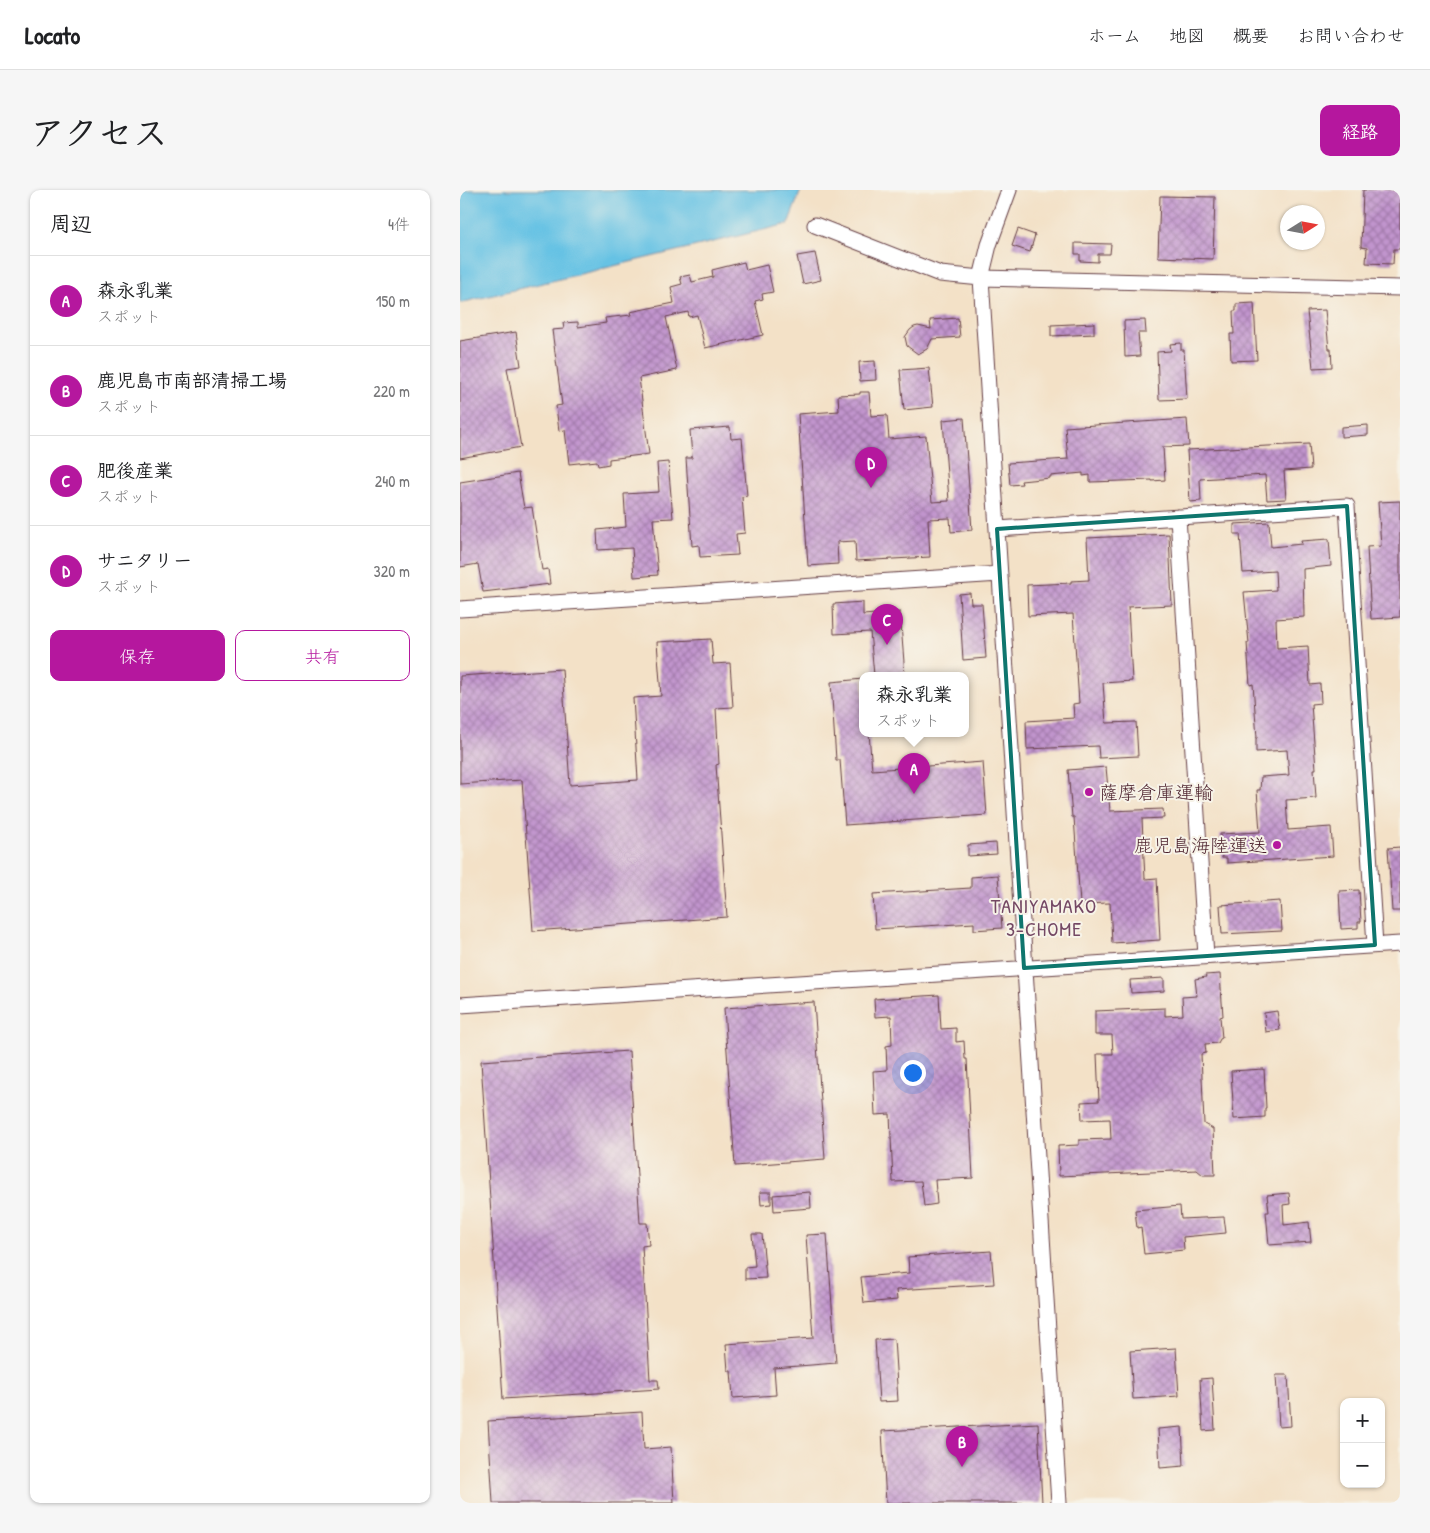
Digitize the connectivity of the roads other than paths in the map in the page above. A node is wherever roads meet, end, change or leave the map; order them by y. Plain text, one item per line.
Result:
1 (1009, 190) edge
2 (815, 225) dead end
3 (981, 278) junction
4 (1400, 288) edge
5 (1178, 517) junction
6 (997, 529) junction
7 (1000, 574) junction
8 (460, 609) edge
9 (1400, 944) edge
10 (1375, 945) junction
11 (1206, 956) junction
12 (1024, 968) junction
13 (460, 1005) edge
14 (1059, 1503) edge

1 - 3 street
2 - 3 street
3 - 4 street
3 - 6 street
5 - 6 street
5 - 10 street
5 - 11 street
6 - 7 street
7 - 8 street
7 - 12 street
9 - 10 street
10 - 11 street
11 - 12 street
12 - 13 street
12 - 14 street

